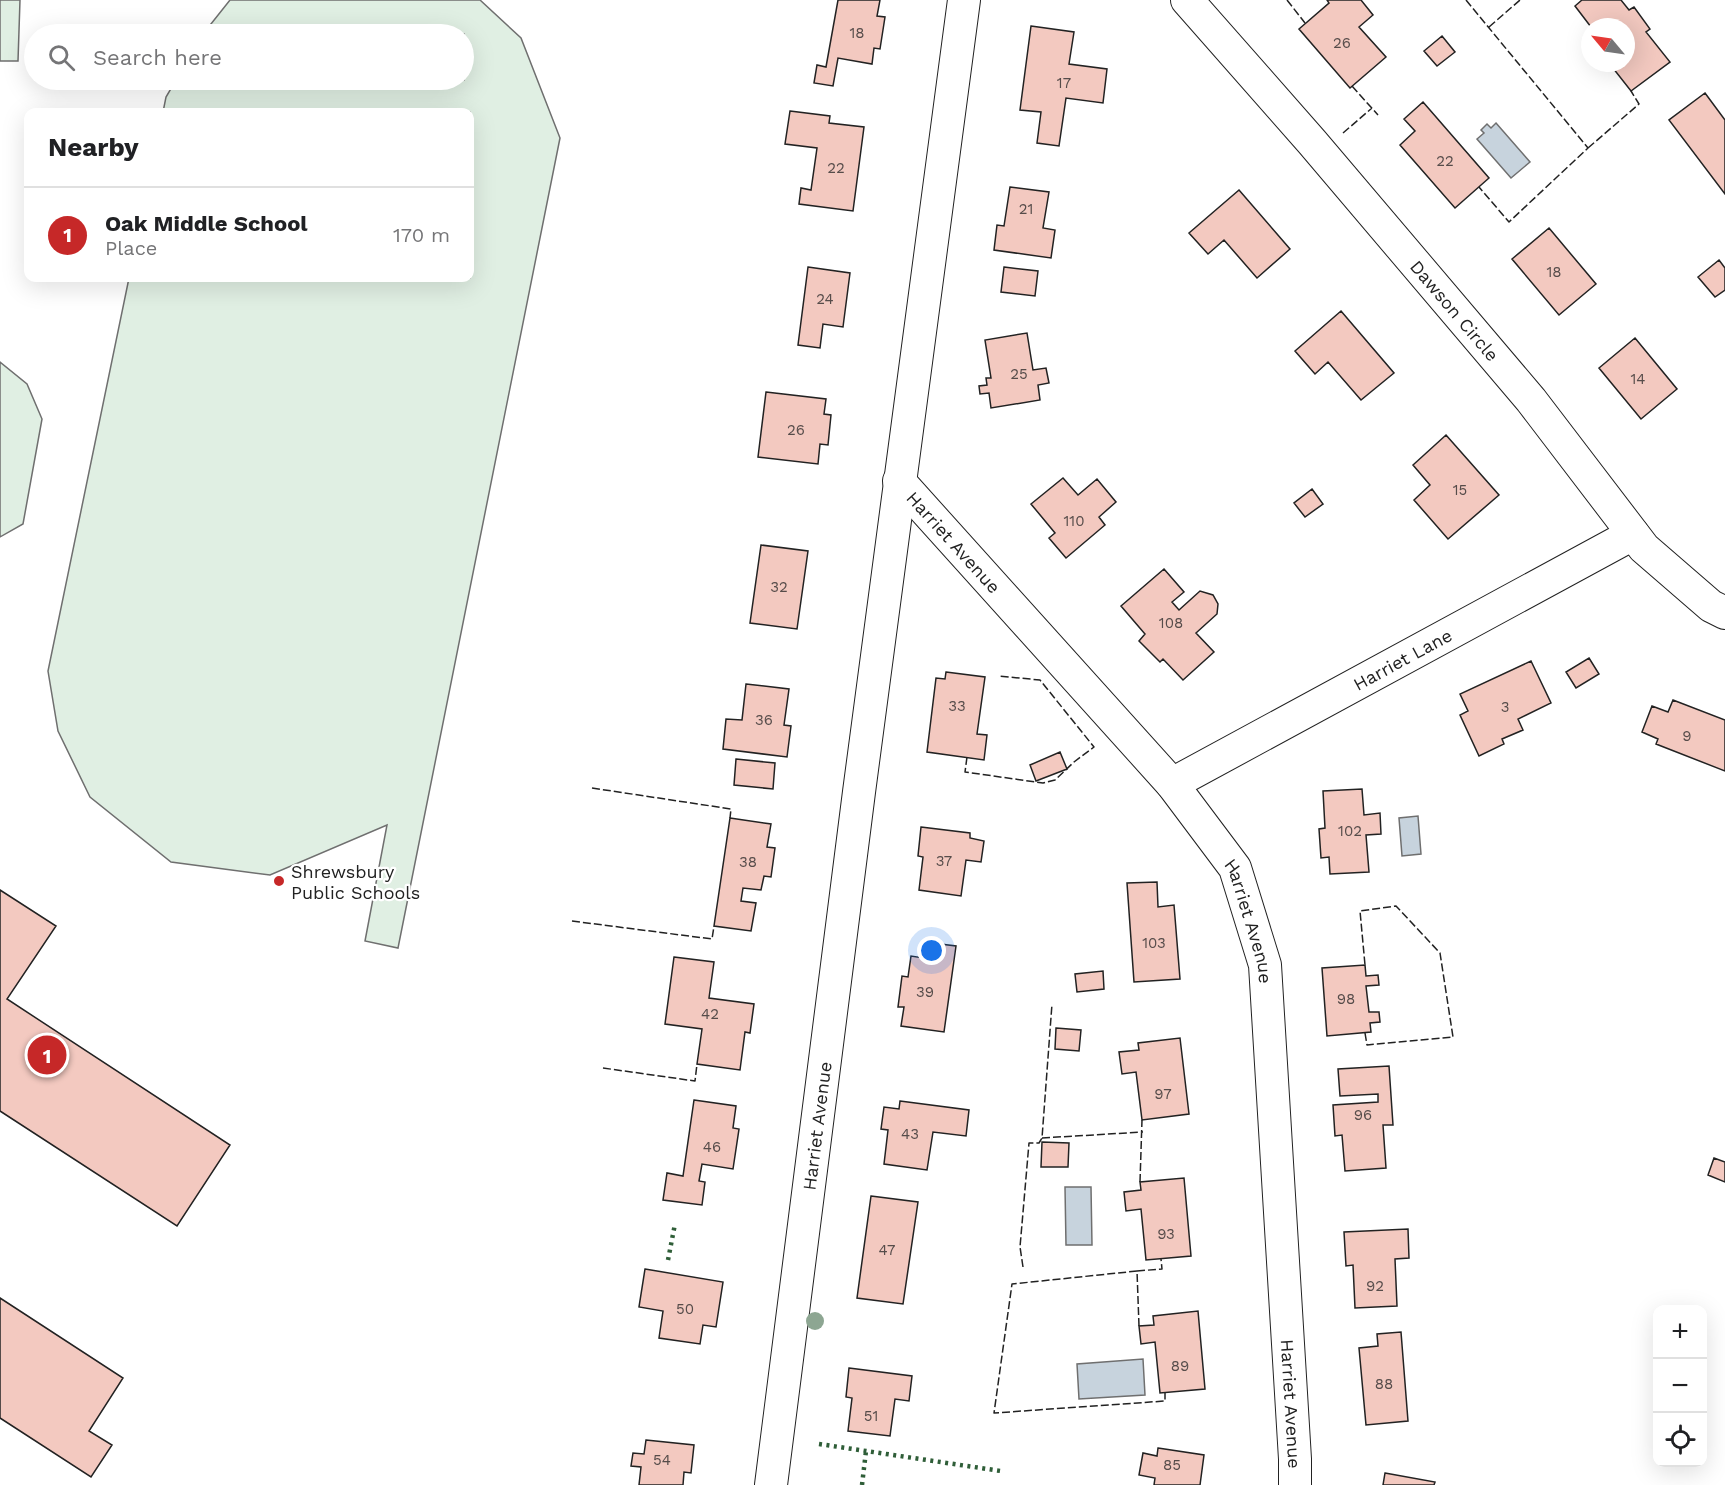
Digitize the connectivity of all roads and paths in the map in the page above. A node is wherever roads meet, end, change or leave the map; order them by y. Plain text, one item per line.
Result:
1 (964, 0) edge
2 (1187, 0) edge
3 (899, 481) junction
4 (1633, 534) junction
5 (1725, 613) edge
6 (1173, 784) junction
7 (771, 1485) edge
8 (1295, 1485) edge

1 - 3 street, Harriet Avenue
2 - 4 street, Dawson Circle
3 - 6 street, Harriet Avenue
3 - 7 street, Harriet Avenue
4 - 5 street, Dawson Circle
4 - 6 street, Harriet Lane
6 - 8 street, Harriet Avenue

